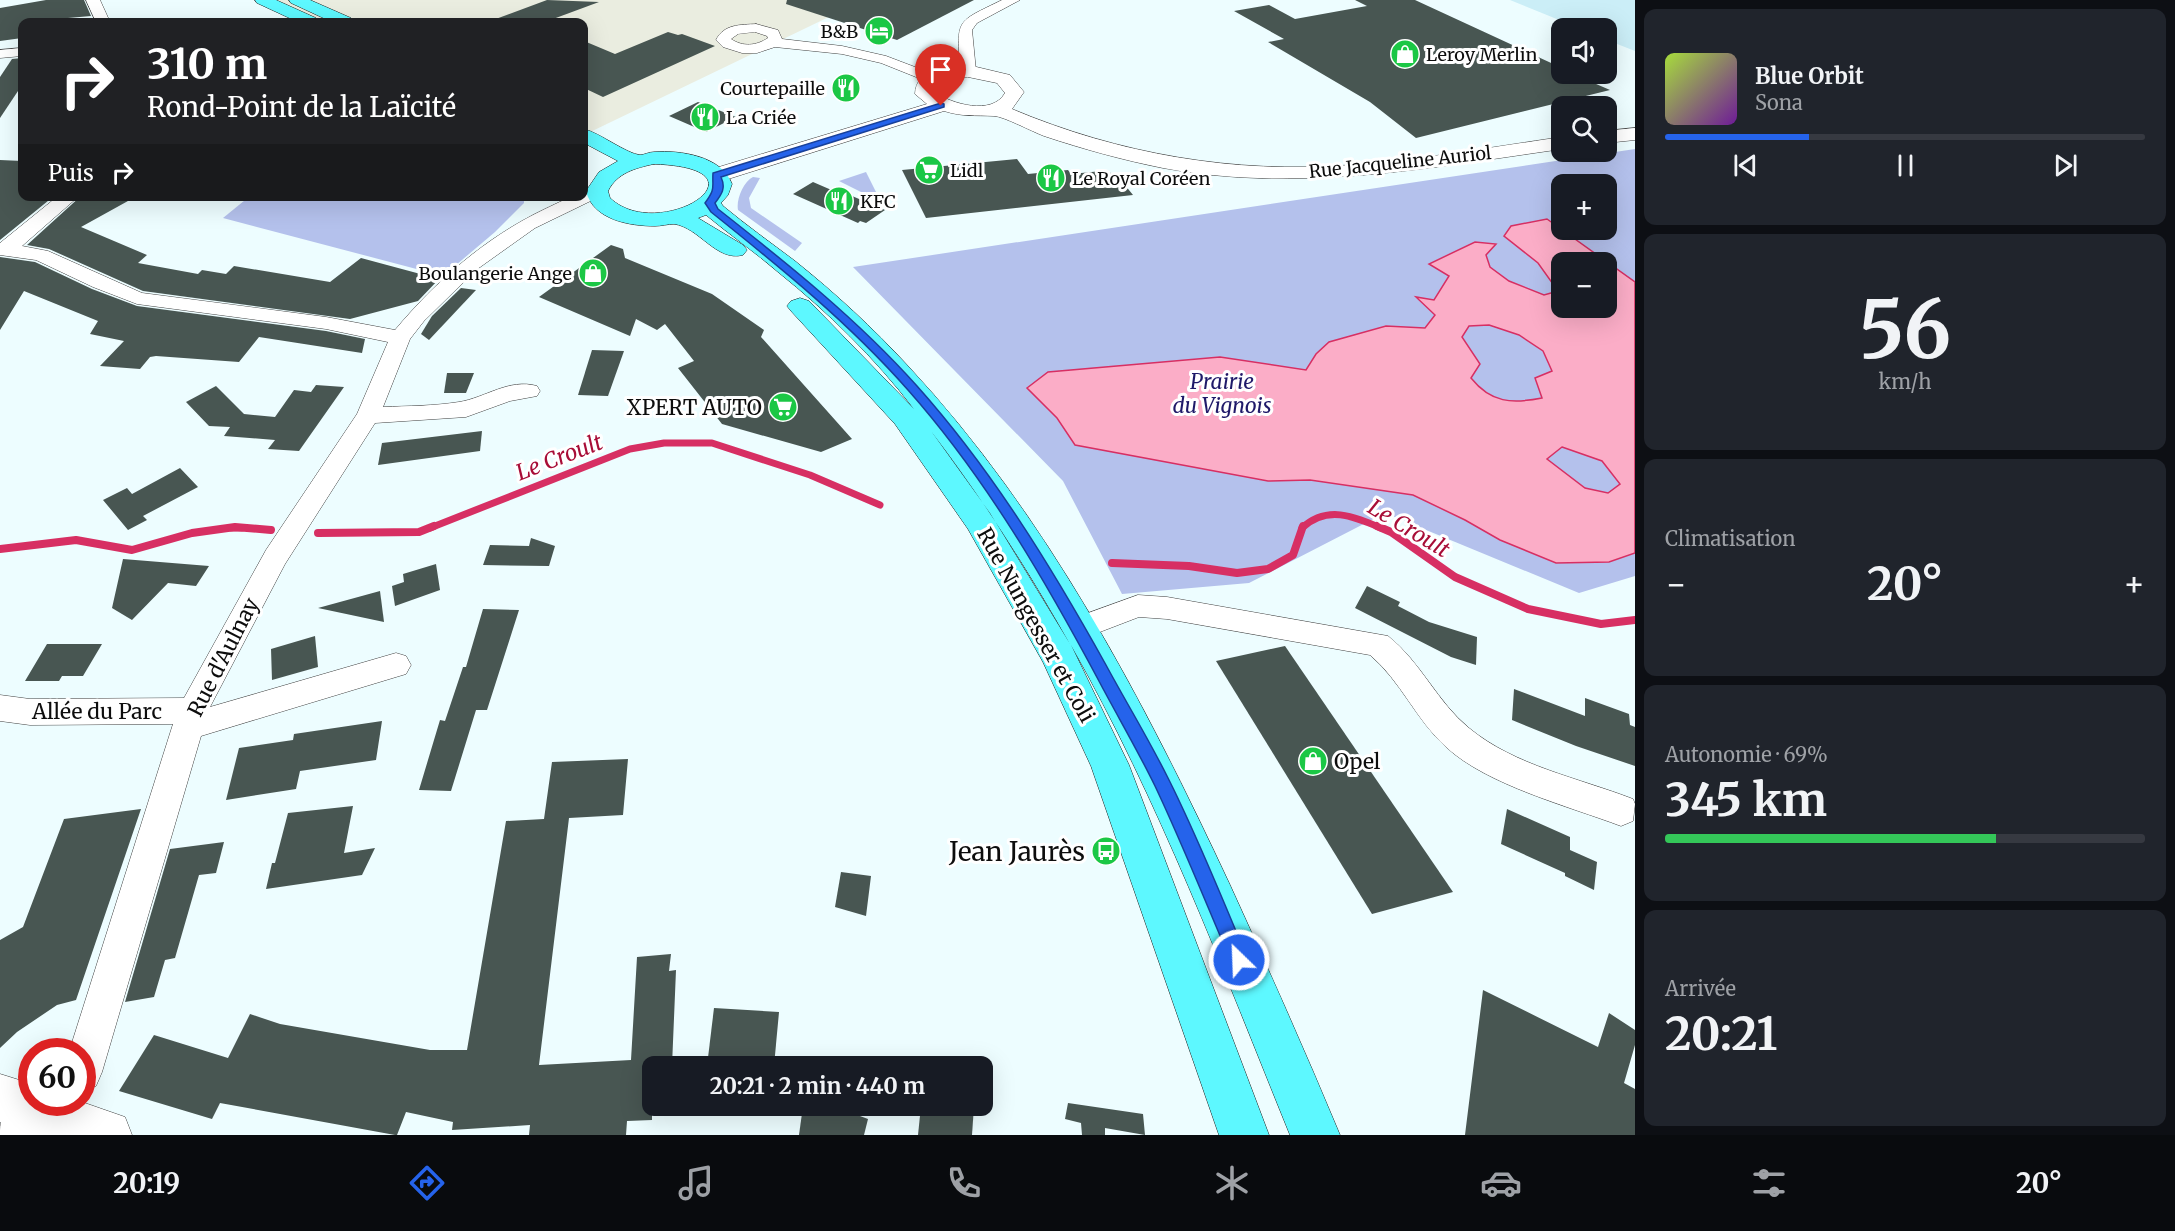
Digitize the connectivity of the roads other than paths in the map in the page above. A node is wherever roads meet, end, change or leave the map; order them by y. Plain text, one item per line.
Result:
1 (93, 0) edge
2 (262, 0) edge
3 (297, 0) edge
4 (1013, 0) edge
5 (101, 18) edge
6 (301, 18) edge
7 (336, 18) edge
8 (773, 42) dead end
9 (18, 52) edge
10 (0, 54) edge
11 (968, 71) junction
12 (932, 93) junction
13 (996, 109) junction
14 (1635, 134) edge
15 (1617, 136) edge
16 (588, 137) edge
17 (1551, 144) edge
18 (634, 161) junction
19 (712, 171) junction
20 (602, 185) junction
21 (588, 193) edge
22 (64, 201) edge
23 (543, 201) edge
24 (573, 201) edge
25 (710, 203) junction
26 (549, 214) junction
27 (678, 217) junction
28 (4, 249) edge
29 (408, 327) junction
30 (529, 391) dead end
31 (368, 415) junction
32 (1079, 628) junction
33 (396, 665) dead end
34 (0, 708) edge
35 (191, 718) junction
36 (1621, 810) dead end
37 (92, 1038) edge
38 (1244, 1135) edge
39 (1315, 1135) edge

1 - 5 street
2 - 6 main road
3 - 7 main road
4 - 11 street
8 - 12 street
9 - 10 street
11 - 12 street
11 - 13 street
12 - 13 street
12 - 19 street
13 - 17 street, Rue Jacqueline Auriol
14 - 15 street
16 - 18 main road
18 - 19 main road
18 - 20 main road
19 - 25 main road
20 - 21 street, Rue d'Aulnay
20 - 27 main road
22 - 28 street
23 - 26 street
24 - 26 street, Rue d'Aulnay
25 - 27 main road
25 - 32 main road, Rue Nungesser et Coli
26 - 29 street, Rue d'Aulnay
27 - 38 main road, Rue Nungesser et Coli
28 - 29 street
29 - 31 street, Rue d'Aulnay
30 - 31 street
31 - 35 street, Rue d'Aulnay
32 - 36 street
32 - 39 main road, Rue Nungesser et Coli
33 - 35 street, Allée du Parc
34 - 35 street, Allée du Parc
35 - 37 street, Rue d'Aulnay

